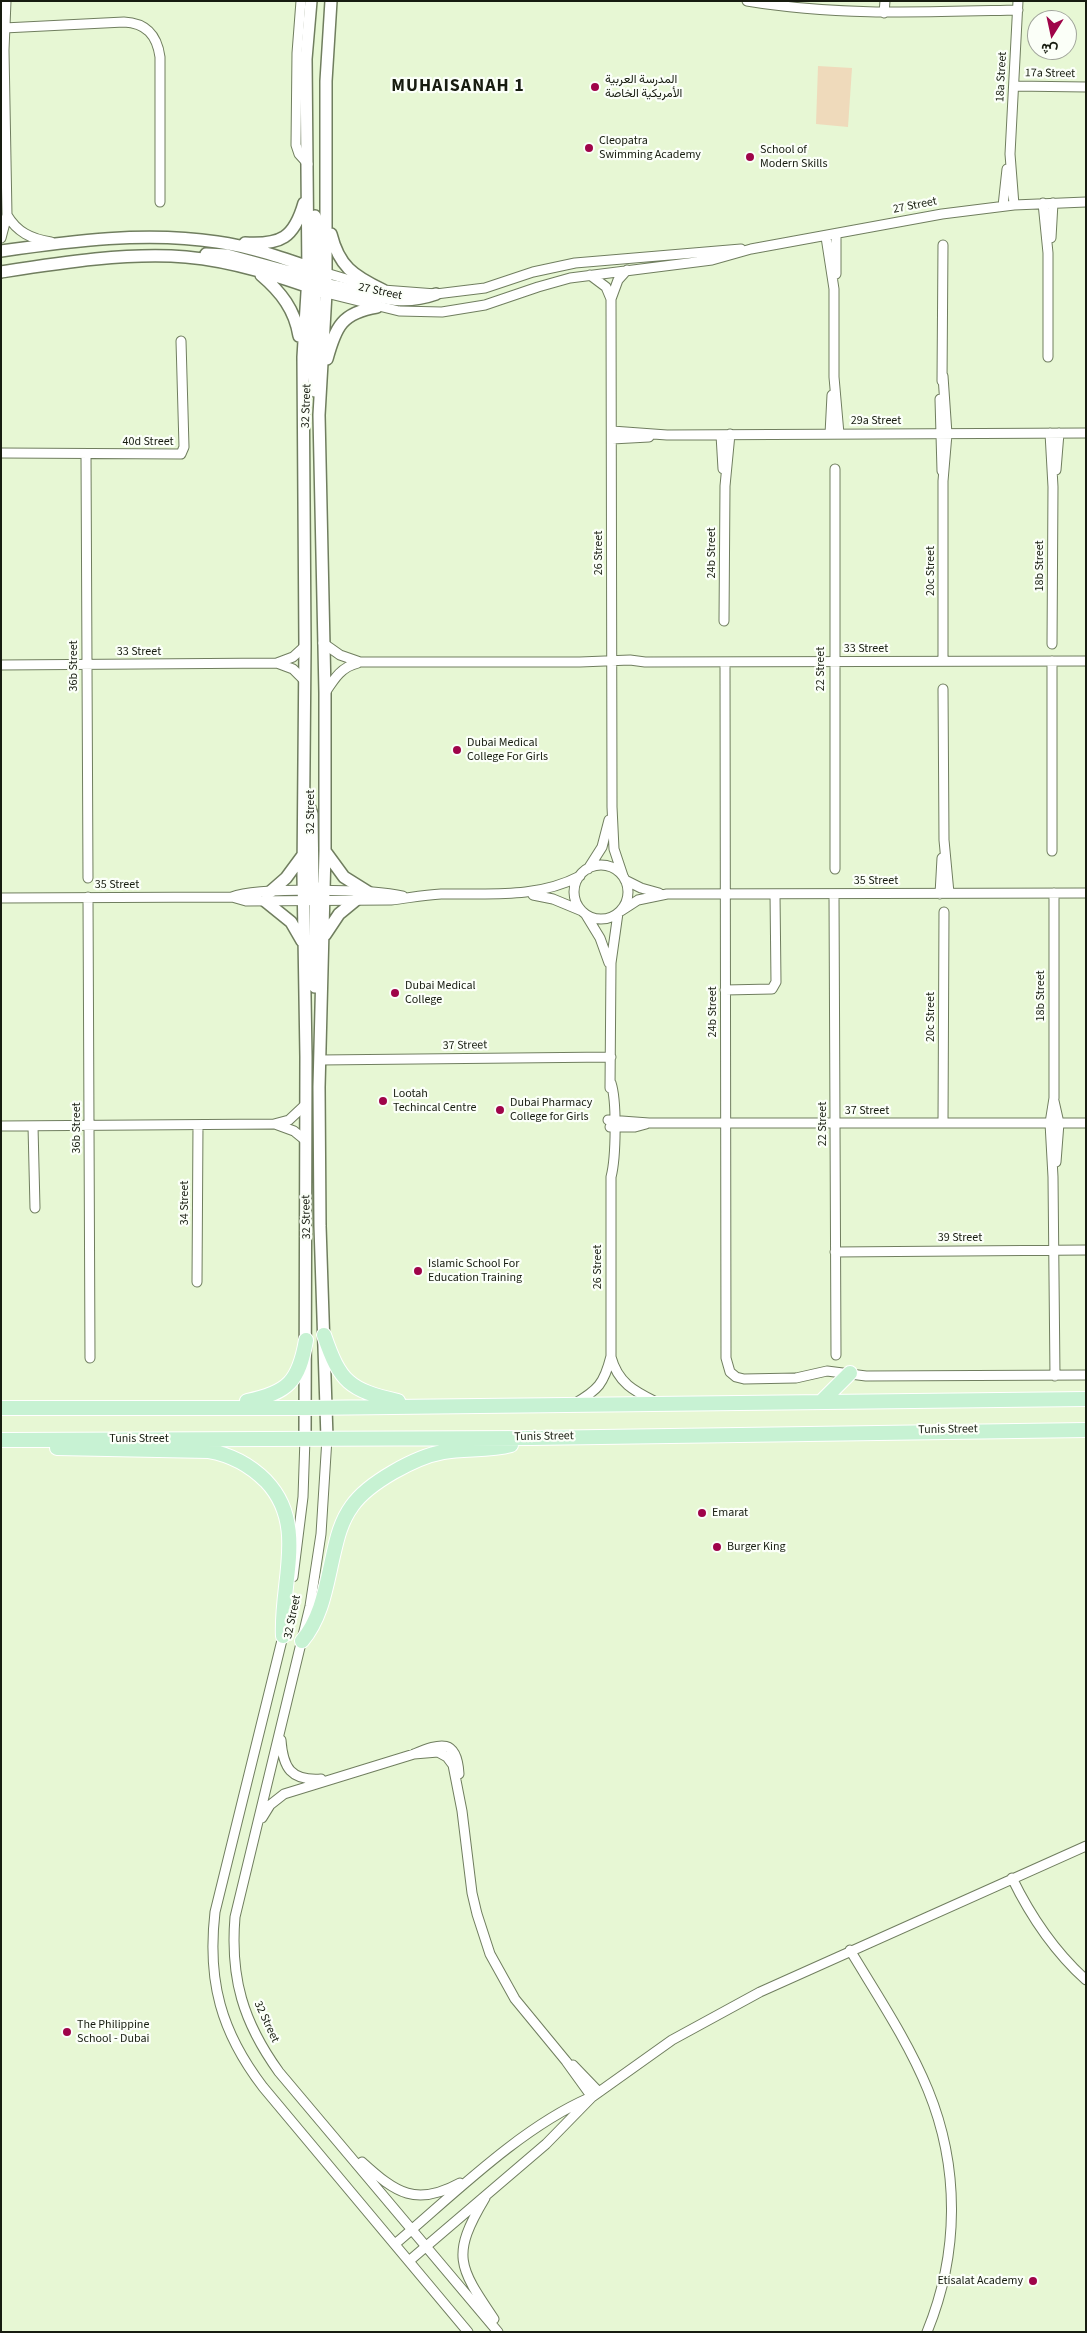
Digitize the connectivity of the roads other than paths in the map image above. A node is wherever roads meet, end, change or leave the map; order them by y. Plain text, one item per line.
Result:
1 (6, 1) edge
2 (301, 1) edge
3 (311, 1) edge
4 (331, 1) edge
5 (747, 1) edge
6 (885, 1) edge
7 (1018, 6) edge
8 (884, 13) junction
9 (4, 28) junction
10 (1014, 86) junction
11 (1086, 87) edge
12 (1010, 154) junction
13 (308, 164) junction
14 (308, 189) junction
15 (160, 202) dead end
16 (1086, 202) edge
17 (1043, 203) junction
18 (1053, 203) junction
19 (1014, 205) junction
20 (1003, 206) junction
21 (6, 215) junction
22 (327, 219) junction
23 (836, 235) junction
24 (826, 237) junction
25 (1, 238) edge
26 (218, 242) junction
27 (59, 244) junction
28 (944, 245) dead end
29 (751, 249) junction
30 (1, 251) edge
31 (1048, 253) junction
32 (186, 257) junction
33 (627, 270) junction
34 (1, 272) edge
35 (258, 272) junction
36 (590, 275) junction
37 (317, 280) junction
38 (834, 289) junction
39 (383, 290) junction
40 (436, 294) junction
41 (611, 299) junction
42 (377, 307) junction
43 (181, 341) dead end
44 (303, 357) junction
45 (1048, 357) dead end
46 (322, 377) junction
47 (319, 414) junction
48 (1054, 433) junction
49 (1086, 433) edge
50 (726, 434) junction
51 (834, 434) junction
52 (944, 434) junction
53 (612, 435) junction
54 (1, 454) edge
55 (86, 454) junction
56 (835, 469) dead end
57 (724, 621) dead end
58 (323, 643) junction
59 (1052, 644) dead end
60 (305, 646) junction
61 (834, 661) junction
62 (943, 661) junction
63 (1052, 661) junction
64 (1086, 661) edge
65 (360, 662) junction
66 (612, 662) junction
67 (725, 662) junction
68 (277, 663) junction
69 (87, 664) junction
70 (1, 665) edge
71 (305, 681) junction
72 (943, 689) dead end
73 (325, 693) junction
74 (304, 794) junction
75 (612, 807) junction
76 (325, 851) junction
77 (1052, 851) dead end
78 (303, 855) junction
79 (835, 869) dead end
80 (584, 873) junction
81 (88, 878) dead end
82 (624, 878) junction
83 (368, 892) junction
84 (523, 893) junction
85 (1054, 893) junction
86 (1086, 893) edge
87 (667, 894) junction
88 (725, 894) junction
89 (774, 894) junction
90 (834, 894) junction
91 (944, 894) junction
92 (267, 896) junction
93 (314, 896) junction
94 (405, 896) junction
95 (88, 897) junction
96 (1, 898) edge
97 (356, 900) junction
98 (620, 912) junction
99 (944, 912) dead end
100 (584, 913) junction
101 (324, 936) junction
102 (304, 944) junction
103 (611, 976) junction
104 (725, 990) junction
105 (320, 1020) junction
106 (611, 1057) junction
107 (320, 1060) junction
108 (306, 1105) junction
109 (725, 1123) junction
110 (1054, 1123) junction
111 (1086, 1123) edge
112 (274, 1124) junction
113 (611, 1124) junction
114 (835, 1124) junction
115 (943, 1124) junction
116 (90, 1125) junction
117 (198, 1125) junction
118 (1, 1126) edge
119 (33, 1126) junction
120 (305, 1140) junction
121 (35, 1208) dead end
122 (1054, 1250) junction
123 (1086, 1250) edge
124 (835, 1252) junction
125 (196, 1282) dead end
126 (324, 1335) junction
127 (306, 1340) junction
128 (836, 1355) dead end
129 (611, 1356) junction
130 (90, 1358) dead end
131 (827, 1371) junction
132 (850, 1373) junction
133 (1086, 1375) edge
134 (1055, 1376) junction
135 (838, 1383) junction
136 (1086, 1399) edge
137 (821, 1402) junction
138 (659, 1404) junction
139 (573, 1405) junction
140 (421, 1406) junction
141 (216, 1407) junction
142 (326, 1407) junction
143 (1, 1408) edge
144 (306, 1408) junction
145 (1086, 1430) edge
146 (305, 1438) junction
147 (327, 1438) junction
148 (531, 1438) junction
149 (1, 1440) edge
150 (20, 1440) junction
151 (283, 1636) junction
152 (302, 1641) junction
153 (280, 1733) junction
154 (332, 1779) junction
155 (256, 1831) junction
156 (1086, 1846) edge
157 (1014, 1877) junction
158 (853, 1949) junction
159 (1086, 1980) edge
160 (595, 2095) junction
161 (337, 2140) junction
162 (476, 2175) junction
163 (488, 2192) junction
164 (412, 2230) junction
165 (395, 2244) junction
166 (426, 2246) junction
167 (409, 2261) junction
168 (468, 2332) edge
169 (498, 2332) edge
170 (502, 2332) edge
171 (927, 2332) edge

1 - 9 street
2 - 13 street
3 - 13 street, 32 Street
4 - 22 street, 32 Street
5 - 8 street
6 - 8 street
7 - 8 street
7 - 10 street, 18a Street
9 - 15 street
9 - 21 street
10 - 11 street, 17a Street
10 - 12 street, 18a Street
12 - 19 street, 18a Street
12 - 20 street, 18a Street
13 - 14 street, 32 Street
13 - 37 street
14 - 26 street
14 - 37 street, 32 Street
16 - 18 street, 27 Street
17 - 18 street, 27 Street
17 - 19 street, 27 Street
17 - 31 street
18 - 31 street
19 - 20 street, 27 Street
20 - 23 street, 27 Street
21 - 25 street
21 - 27 street
22 - 37 street, 32 Street
22 - 39 street
23 - 24 street, 27 Street
23 - 38 street
24 - 29 street, 27 Street
24 - 38 street
26 - 27 street, 27 Street
26 - 37 street, 27 Street
27 - 30 street, 27 Street
28 - 52 street, 20c Street
29 - 33 street, 27 Street
29 - 40 street, 27 Street
31 - 45 street
32 - 34 street, 27 Street
32 - 35 street, 27 Street
32 - 37 street
33 - 36 street, 27 Street
33 - 41 street, 26 Street
35 - 37 street, 27 Street
35 - 44 street
36 - 41 street
36 - 42 street, 27 Street
37 - 39 street, 27 Street
37 - 40 street
37 - 42 street, 27 Street
37 - 44 street, 32 Street
37 - 46 street, 32 Street
37 - 47 street
38 - 51 street
39 - 40 street, 27 Street
41 - 53 street, 26 Street
42 - 46 street
43 - 55 street, 40d Street
44 - 60 street, 32 Street
46 - 47 street, 32 Street
47 - 58 street, 32 Street
48 - 49 street, 29a Street
48 - 52 street, 29a Street
48 - 59 street, 18b Street
50 - 51 street, 29a Street
50 - 53 street, 29a Street
50 - 57 street, 24b Street
51 - 52 street, 29a Street
52 - 62 street, 20c Street
53 - 66 street, 26 Street
54 - 55 street, 40d Street
55 - 69 street, 36b Street
56 - 61 street, 22 Street
58 - 65 street, 33 Street
58 - 73 street, 32 Street
60 - 68 street, 33 Street
60 - 71 street, 32 Street
61 - 62 street, 33 Street
61 - 67 street, 33 Street
61 - 79 street, 22 Street
62 - 63 street, 33 Street
63 - 64 street, 33 Street
63 - 77 street
65 - 66 street, 33 Street
65 - 73 street, 33 Street
66 - 67 street, 33 Street
66 - 75 street, 26 Street
67 - 88 street, 24b Street
68 - 69 street, 33 Street
68 - 71 street, 33 Street
69 - 70 street, 33 Street
69 - 81 street, 36b Street
71 - 74 street, 32 Street
72 - 91 street
73 - 76 street, 32 Street
74 - 78 street, 32 Street
74 - 93 street
75 - 80 street, 26 Street
75 - 82 street, 26 Street
76 - 83 street
76 - 93 street, 32 Street
78 - 92 street
78 - 93 street, 32 Street
80 - 82 street
80 - 84 street, 35 Street
80 - 100 street
82 - 87 street, 35 Street
82 - 98 street
83 - 93 street, 35 Street
83 - 94 street, 35 Street
84 - 94 street, 35 Street
84 - 100 street, 35 Street
85 - 86 street, 35 Street
85 - 91 street, 35 Street
85 - 110 street, 18b Street
87 - 88 street, 35 Street
87 - 98 street, 35 Street
88 - 89 street, 35 Street
88 - 104 street, 24b Street
89 - 90 street, 35 Street
89 - 104 street
90 - 91 street, 35 Street
90 - 114 street, 22 Street
92 - 93 street, 35 Street
92 - 95 street, 35 Street
92 - 102 street
93 - 97 street, 35 Street
93 - 101 street, 32 Street
93 - 102 street, 32 Street
93 - 105 street
94 - 97 street, 35 Street
95 - 96 street, 35 Street
95 - 116 street, 36b Street
97 - 101 street
98 - 100 street
98 - 103 street, 26 Street
99 - 115 street, 20c Street
100 - 103 street, 26 Street
101 - 105 street, 32 Street
102 - 108 street, 32 Street
103 - 106 street, 26 Street
104 - 109 street, 24b Street
105 - 107 street, 32 Street
106 - 107 street, 37 Street
106 - 113 street, 26 Street
107 - 126 street, 32 Street
108 - 112 street
108 - 120 street, 32 Street
109 - 113 street, 37 Street
109 - 114 street, 37 Street
109 - 131 street, 24b Street
110 - 111 street, 37 Street
110 - 115 street, 37 Street
110 - 122 street, 18b Street
112 - 117 street
112 - 120 street
113 - 129 street, 26 Street
114 - 115 street, 37 Street
114 - 124 street, 22 Street
116 - 117 street
116 - 119 street
116 - 130 street, 36b Street
117 - 125 street, 34 Street
118 - 119 street
119 - 121 street
120 - 127 street, 32 Street
122 - 123 street, 39 Street
122 - 124 street, 39 Street
122 - 134 street, 18b Street
124 - 128 street, 22 Street
126 - 140 main road
126 - 142 street, 32 Street
127 - 141 main road
127 - 144 street, 32 Street
129 - 138 street, 26 Street
129 - 139 street, 26 Street
131 - 132 street
131 - 135 street
132 - 134 street
132 - 135 main road
133 - 134 street
135 - 137 main road
136 - 137 main road
137 - 138 main road
138 - 139 main road
139 - 140 main road
140 - 142 main road
141 - 143 main road
141 - 144 main road
142 - 144 main road
142 - 147 street, 32 Street
144 - 146 street, 32 Street
145 - 148 main road, Tunis Street
146 - 147 main road, Tunis Street
146 - 150 main road, Tunis Street
146 - 151 street, 32 Street
147 - 148 main road, Tunis Street
147 - 152 street, 32 Street
148 - 152 main road
149 - 150 main road, Tunis Street
150 - 151 main road
151 - 165 street, 32 Street
152 - 153 street, 32 Street
153 - 154 street
153 - 155 street, 32 Street
154 - 155 street
154 - 160 street
155 - 161 street, 32 Street
156 - 157 street
157 - 158 street
157 - 159 street
158 - 160 street
158 - 171 street
160 - 162 street
160 - 163 street
161 - 162 street
161 - 164 street, 32 Street
162 - 164 street
163 - 166 street
163 - 170 street
164 - 165 street
164 - 166 street, 32 Street
165 - 167 street, 32 Street
166 - 167 street
166 - 169 street, 32 Street
167 - 168 street, 32 Street

